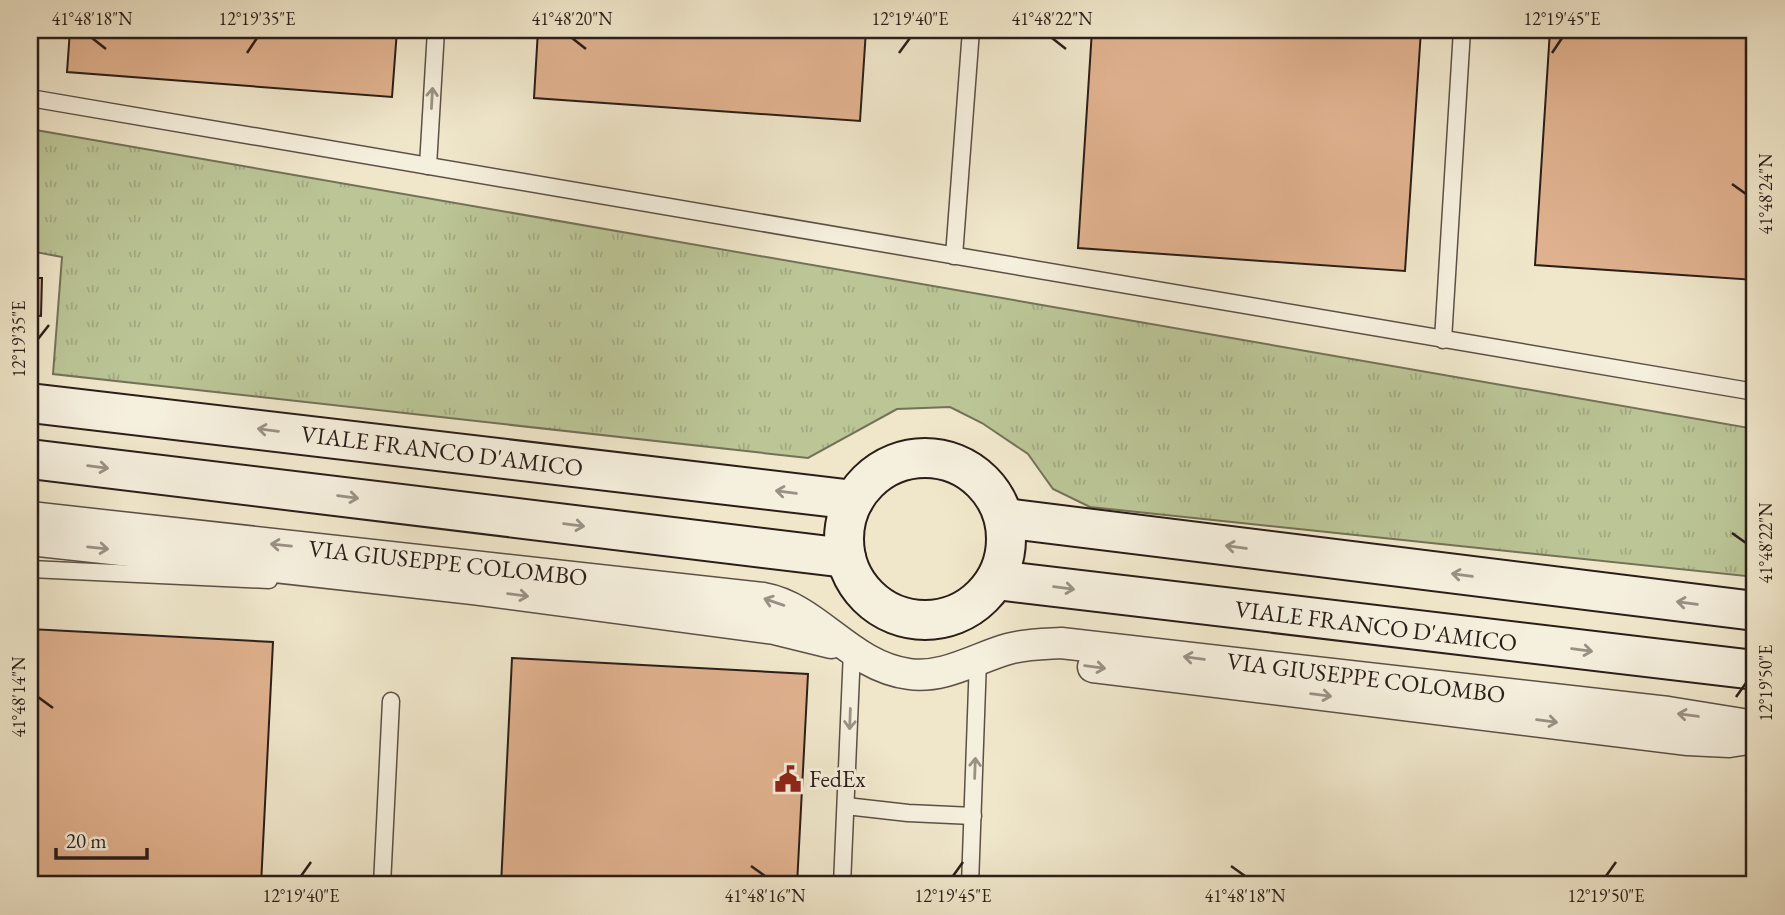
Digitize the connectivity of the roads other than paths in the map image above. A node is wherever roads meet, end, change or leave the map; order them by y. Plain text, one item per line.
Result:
1 (436, 30) edge
2 (971, 30) edge
3 (1462, 30) edge
4 (30, 98) edge
5 (428, 166) junction
6 (954, 256) junction
7 (1443, 340) junction
8 (1755, 392) edge
9 (30, 403) edge
10 (30, 459) edge
11 (854, 500) junction
12 (30, 517) edge
13 (1004, 519) junction
14 (30, 540) edge
15 (846, 558) junction
16 (30, 569) edge
17 (996, 580) junction
18 (473, 589) junction
19 (1755, 611) edge
20 (852, 651) junction
21 (978, 659) junction
22 (1755, 670) edge
23 (391, 701) dead end
24 (1755, 726) edge
25 (1755, 738) edge
26 (846, 806) junction
27 (973, 816) junction
28 (382, 885) edge
29 (842, 885) edge
30 (970, 885) edge

5 -> 1 lane
2 - 6 lane
3 - 7 lane
4 - 5 lane
5 - 6 lane
6 - 7 lane
7 - 8 lane
11 -> 9 street, VIALE FRANCO D'AMICO
10 -> 15 street
11 - 13 street
11 - 15 street
20 -> 12 street, VIA GIUSEPPE COLOMBO
13 - 17 street
19 -> 13 street
14 -> 18 street, VIA GIUSEPPE COLOMBO
15 - 17 street
16 - 18 lane
17 -> 22 street, VIALE FRANCO D'AMICO
18 -> 20 street, VIA GIUSEPPE COLOMBO
20 - 21 street, VIA GIUSEPPE COLOMBO
20 -> 26 lane
24 -> 21 street, VIA GIUSEPPE COLOMBO
21 -> 25 street, VIA GIUSEPPE COLOMBO
27 -> 21 lane
23 - 28 lane
26 - 27 lane
26 - 29 lane
27 - 30 lane

